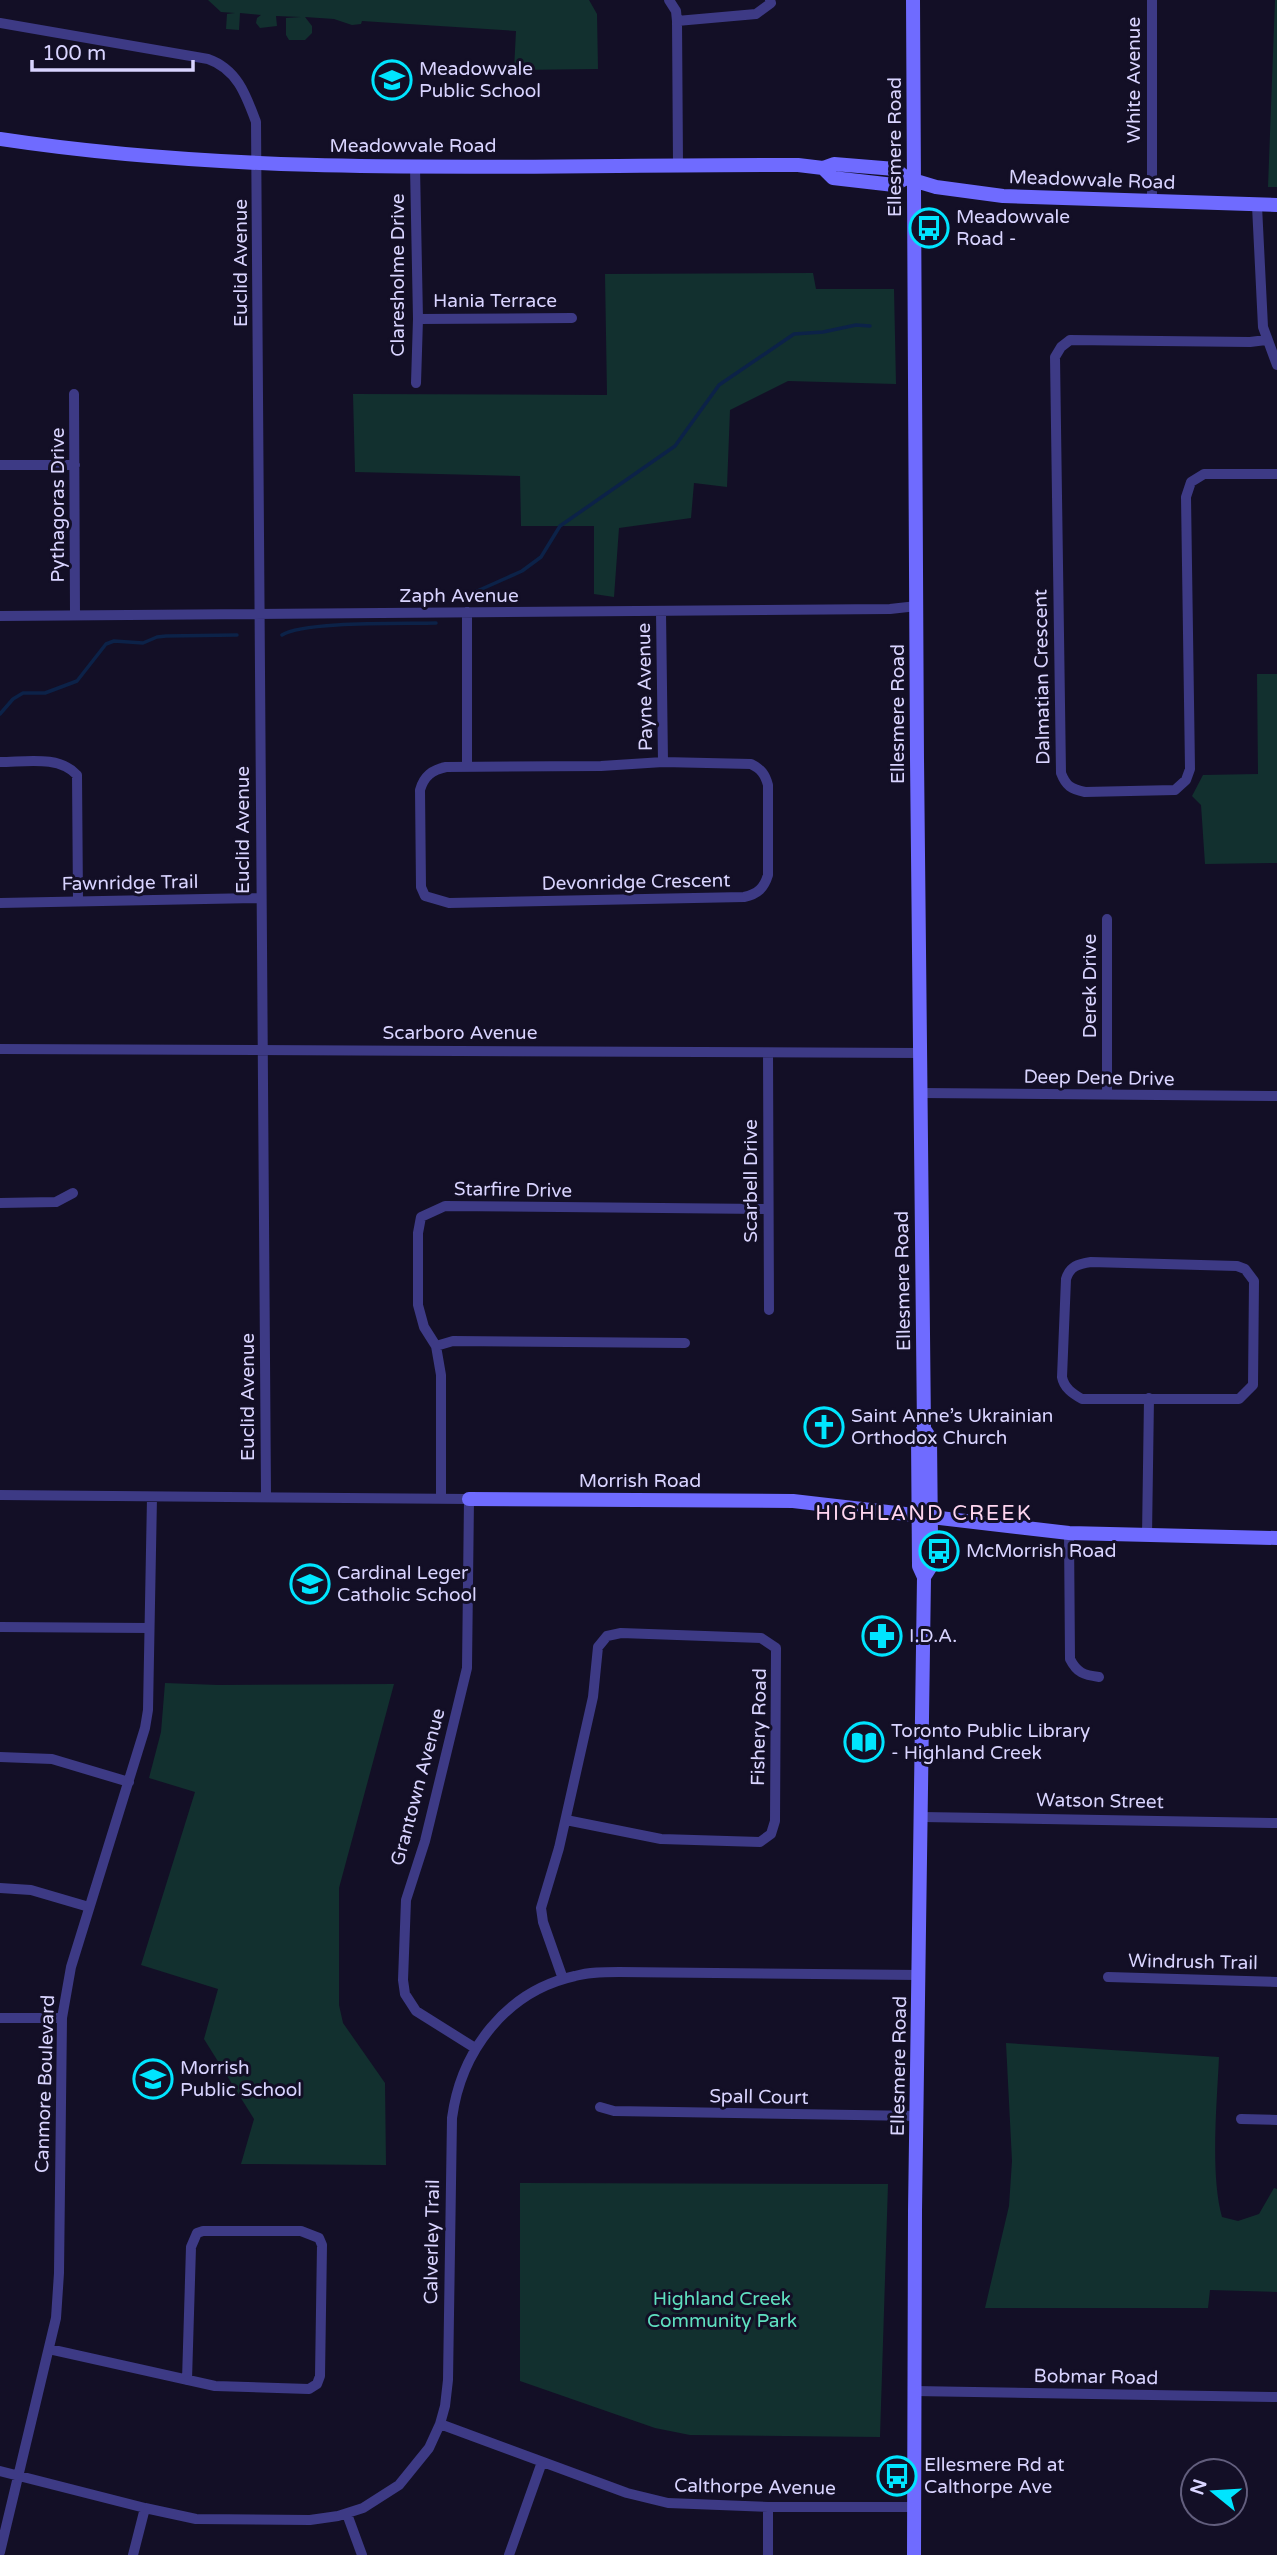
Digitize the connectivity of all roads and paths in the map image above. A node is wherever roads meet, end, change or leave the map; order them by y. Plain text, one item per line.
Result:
1 (669, 0) edge
2 (770, 0) edge
3 (913, 0) edge
4 (1152, 0) edge
5 (677, 21) junction
6 (0, 23) edge
7 (1, 139) edge
8 (258, 164) junction
9 (678, 164) junction
10 (415, 167) junction
11 (910, 179) junction
12 (1152, 202) junction
13 (1277, 205) edge
14 (1257, 206) junction
15 (418, 318) junction
16 (572, 318) dead end
17 (1266, 340) junction
18 (1277, 365) edge
19 (416, 383) dead end
20 (74, 394) dead end
21 (0, 465) edge
22 (75, 465) junction
23 (1277, 474) edge
24 (917, 606) junction
25 (467, 612) junction
26 (661, 612) junction
27 (260, 614) junction
28 (75, 615) junction
29 (0, 616) edge
30 (0, 762) edge
31 (663, 762) junction
32 (467, 766) junction
33 (261, 898) junction
34 (78, 901) junction
35 (0, 903) edge
36 (1107, 919) dead end
37 (0, 1049) edge
38 (263, 1050) junction
39 (768, 1053) junction
40 (920, 1054) junction
41 (921, 1093) junction
42 (1107, 1095) junction
43 (1277, 1097) edge
44 (73, 1193) dead end
45 (0, 1203) edge
46 (768, 1209) junction
47 (769, 1310) dead end
48 (685, 1343) dead end
49 (436, 1346) junction
50 (1149, 1398) junction
51 (0, 1495) edge
52 (266, 1495) junction
53 (152, 1497) junction
54 (441, 1498) junction
55 (469, 1499) junction
56 (925, 1517) junction
57 (1069, 1534) junction
58 (1147, 1536) junction
59 (1277, 1538) edge
60 (0, 1627) edge
61 (149, 1628) junction
62 (1099, 1677) dead end
63 (0, 1757) edge
64 (129, 1782) junction
65 (922, 1817) junction
66 (566, 1820) junction
67 (1277, 1823) edge
68 (0, 1888) edge
69 (89, 1907) junction
70 (920, 1975) junction
71 (1108, 1977) dead end
72 (563, 1979) junction
73 (1277, 1982) edge
74 (0, 2018) edge
75 (62, 2018) junction
76 (475, 2048) junction
77 (600, 2107) dead end
78 (918, 2116) junction
79 (1241, 2119) dead end
80 (1277, 2120) edge
81 (49, 2349) junction
82 (187, 2380) junction
83 (914, 2391) junction
84 (1277, 2397) edge
85 (440, 2424) junction
86 (542, 2462) junction
87 (0, 2471) edge
88 (18, 2475) junction
89 (768, 2507) junction
90 (914, 2507) junction
91 (145, 2508) junction
92 (346, 2514) junction
93 (0, 2552) edge
94 (133, 2555) edge
95 (362, 2555) edge
96 (509, 2555) edge
97 (768, 2555) edge
98 (914, 2555) edge

1 - 5 street
2 - 5 street
3 - 11 main road, Ellesmere Road
4 - 12 street, White Avenue
5 - 9 street
6 - 8 street, Euclid Avenue
7 - 8 main road, Meadowvale Road
8 - 10 main road, Meadowvale Road
8 - 27 street, Euclid Avenue
9 - 10 main road, Meadowvale Road
9 - 11 main road, Meadowvale Road
10 - 15 street, Claresholme Drive
11 - 12 main road, Meadowvale Road
11 - 24 main road, Ellesmere Road
12 - 14 main road, Meadowvale Road
13 - 14 main road, Meadowvale Road
14 - 17 street
15 - 16 street, Hania Terrace
15 - 19 street, Claresholme Drive
17 - 18 street
17 - 23 street, Dalmatian Crescent
20 - 22 street, Pythagoras Drive
21 - 22 street
22 - 28 street, Pythagoras Drive
24 - 26 street, Zaph Avenue
24 - 40 main road, Ellesmere Road
25 - 26 street, Zaph Avenue
25 - 27 street, Zaph Avenue
25 - 32 street
26 - 31 street, Payne Avenue
27 - 28 street, Zaph Avenue
27 - 33 street, Euclid Avenue
28 - 29 street, Zaph Avenue
30 - 34 street
31 - 32 street, Devonridge Crescent
31 - 32 street, Devonridge Crescent
33 - 34 street, Fawnridge Trail
33 - 38 street, Euclid Avenue
34 - 35 street, Fawnridge Trail
36 - 42 street, Derek Drive
37 - 38 street, Scarboro Avenue
38 - 39 street, Scarboro Avenue
38 - 52 street, Euclid Avenue
39 - 40 street, Scarboro Avenue
39 - 46 street, Scarbell Drive
40 - 41 main road, Ellesmere Road
41 - 42 street, Deep Dene Drive
41 - 56 main road, Ellesmere Road
42 - 43 street, Deep Dene Drive
44 - 45 street
46 - 47 street, Scarbell Drive
46 - 49 street, Starfire Drive
48 - 49 street
49 - 54 street, Starfire Drive
50 - 50 street
50 - 58 street
51 - 53 street, Morrish Road
52 - 53 street, Morrish Road
52 - 54 street, Morrish Road
53 - 61 street, Canmore Boulevard
54 - 55 street, Morrish Road
55 - 56 main road, Morrish Road
55 - 76 street, Grantown Avenue
56 - 57 main road, Morrish Road
56 - 65 main road, Ellesmere Road
57 - 58 main road, Morrish Road
57 - 62 street
58 - 59 main road, Morrish Road
60 - 61 street
61 - 64 street, Canmore Boulevard
63 - 64 street
64 - 69 street, Canmore Boulevard
65 - 67 street, Watson Street
65 - 70 main road, Ellesmere Road
66 - 66 street, Fishery Road
66 - 72 street, Fishery Road
68 - 69 street
69 - 75 street, Canmore Boulevard
70 - 72 street, Calverley Trail
70 - 78 main road, Ellesmere Road
71 - 73 street, Windrush Trail
72 - 76 street, Calverley Trail
74 - 75 street
75 - 81 street, Canmore Boulevard
76 - 85 street, Calverley Trail
77 - 78 street, Spall Court
78 - 83 main road, Ellesmere Road
79 - 80 street
81 - 82 street
81 - 88 street, Canmore Boulevard
82 - 82 street
83 - 84 street, Bobmar Road
83 - 90 main road, Ellesmere Road
85 - 86 street, Calthorpe Avenue
85 - 92 street, Calverley Trail
86 - 89 street, Calthorpe Avenue
86 - 96 street
87 - 88 street, Calverley Trail
88 - 91 street, Calverley Trail
88 - 93 street, Canmore Boulevard
89 - 90 street, Calthorpe Avenue
89 - 97 street
90 - 98 main road, Ellesmere Road
91 - 92 street, Calverley Trail
91 - 94 street
92 - 95 street

